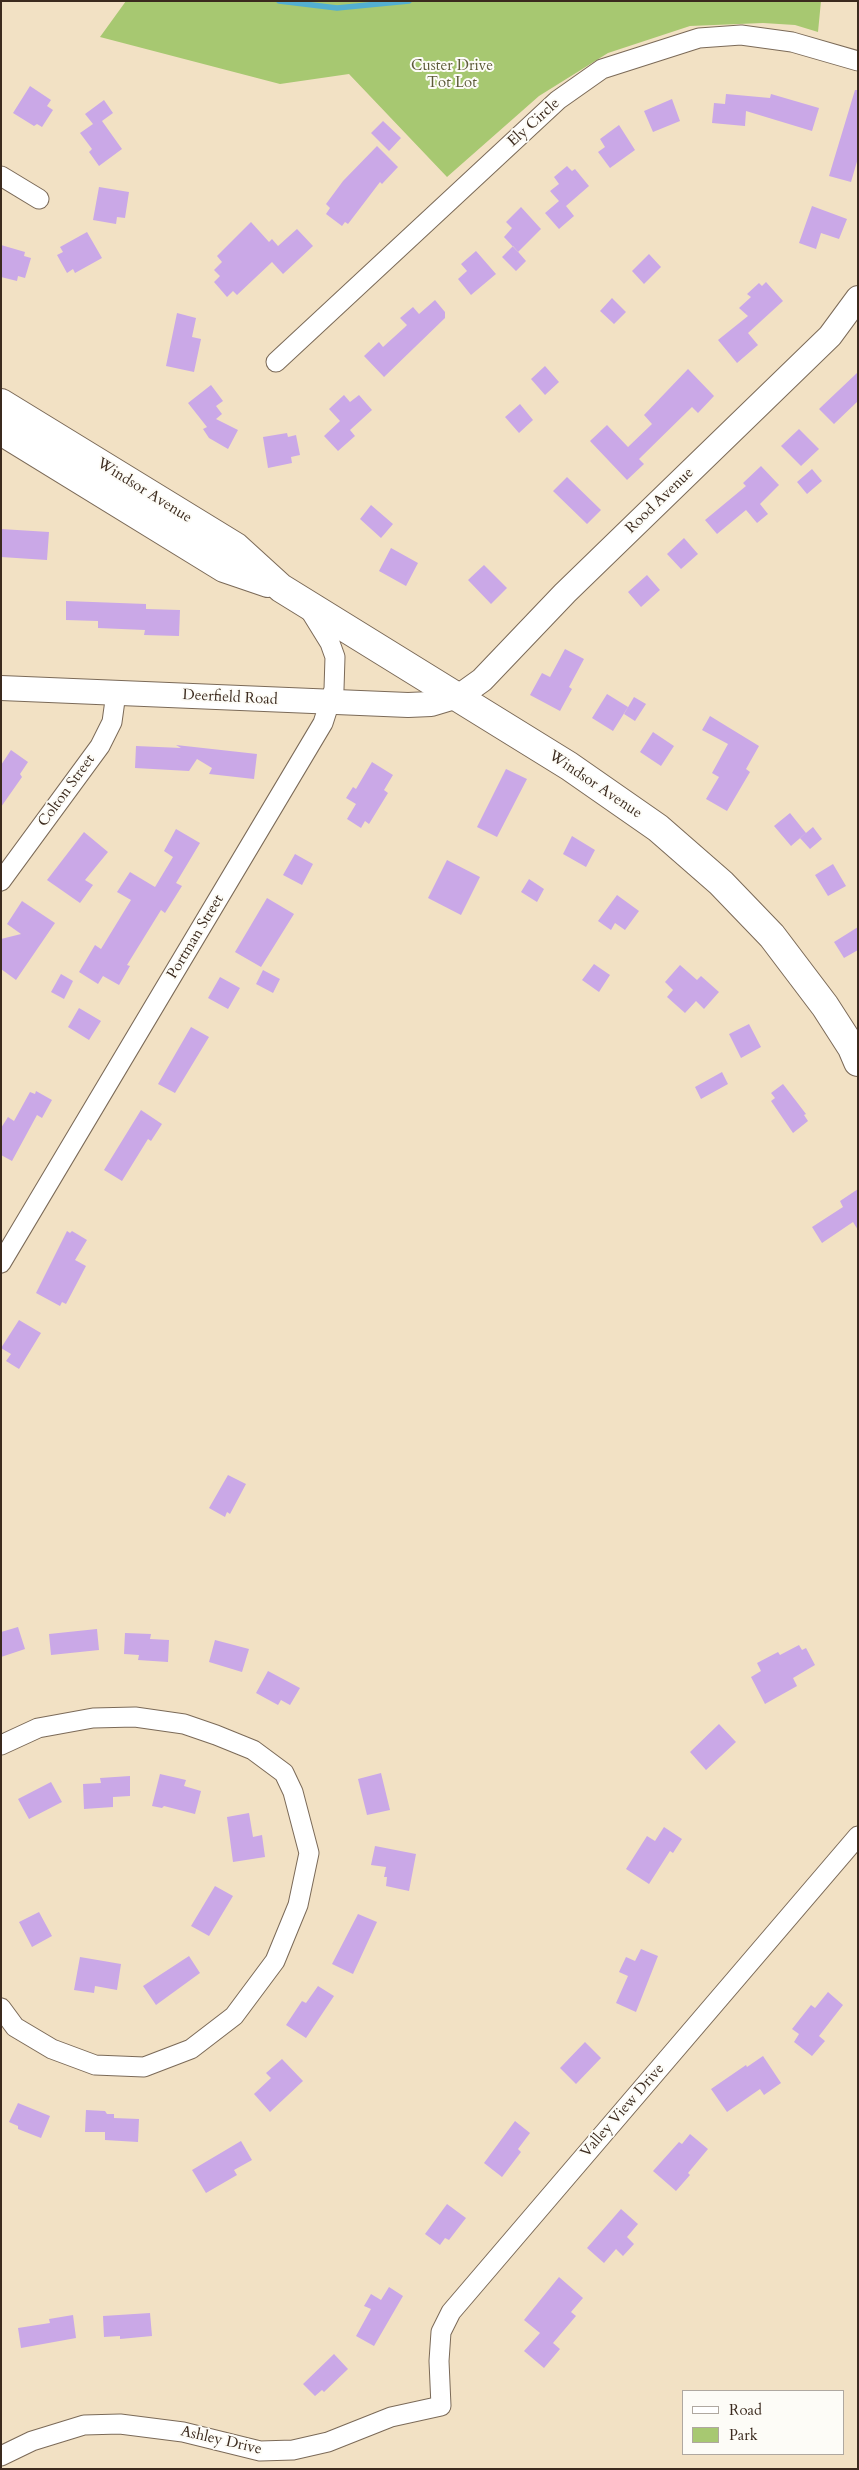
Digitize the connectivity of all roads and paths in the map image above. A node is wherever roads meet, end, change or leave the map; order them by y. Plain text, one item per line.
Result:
1 (858, 61) edge
2 (1, 176) edge
3 (39, 199) dead end
4 (858, 298) edge
5 (276, 362) dead end
6 (1, 403) edge
7 (1, 431) edge
8 (281, 588) junction
9 (305, 602) junction
10 (1, 688) edge
11 (116, 693) junction
12 (457, 697) junction
13 (331, 703) junction
14 (1, 881) edge
15 (856, 1054) edge
16 (1, 1263) edge
17 (1, 1745) edge
18 (858, 1836) edge
19 (1, 2008) edge
20 (441, 2406) joint
21 (1, 2456) edge

1 - 5 street, Ely Circle
2 - 3 street
4 - 12 street, Rood Avenue
6 - 8 main road, Windsor Avenue
7 - 8 main road, Windsor Avenue
8 - 9 main road, Windsor Avenue
9 - 12 main road, Windsor Avenue
9 - 13 street, Portman Street
10 - 11 street, Deerfield Road
11 - 13 street, Deerfield Road
11 - 14 street, Colton Street
12 - 13 street, Deerfield Road
12 - 15 main road, Windsor Avenue
13 - 16 street, Portman Street
17 - 19 street
18 - 20 street, Valley View Drive
20 - 21 street, Ashley Drive

